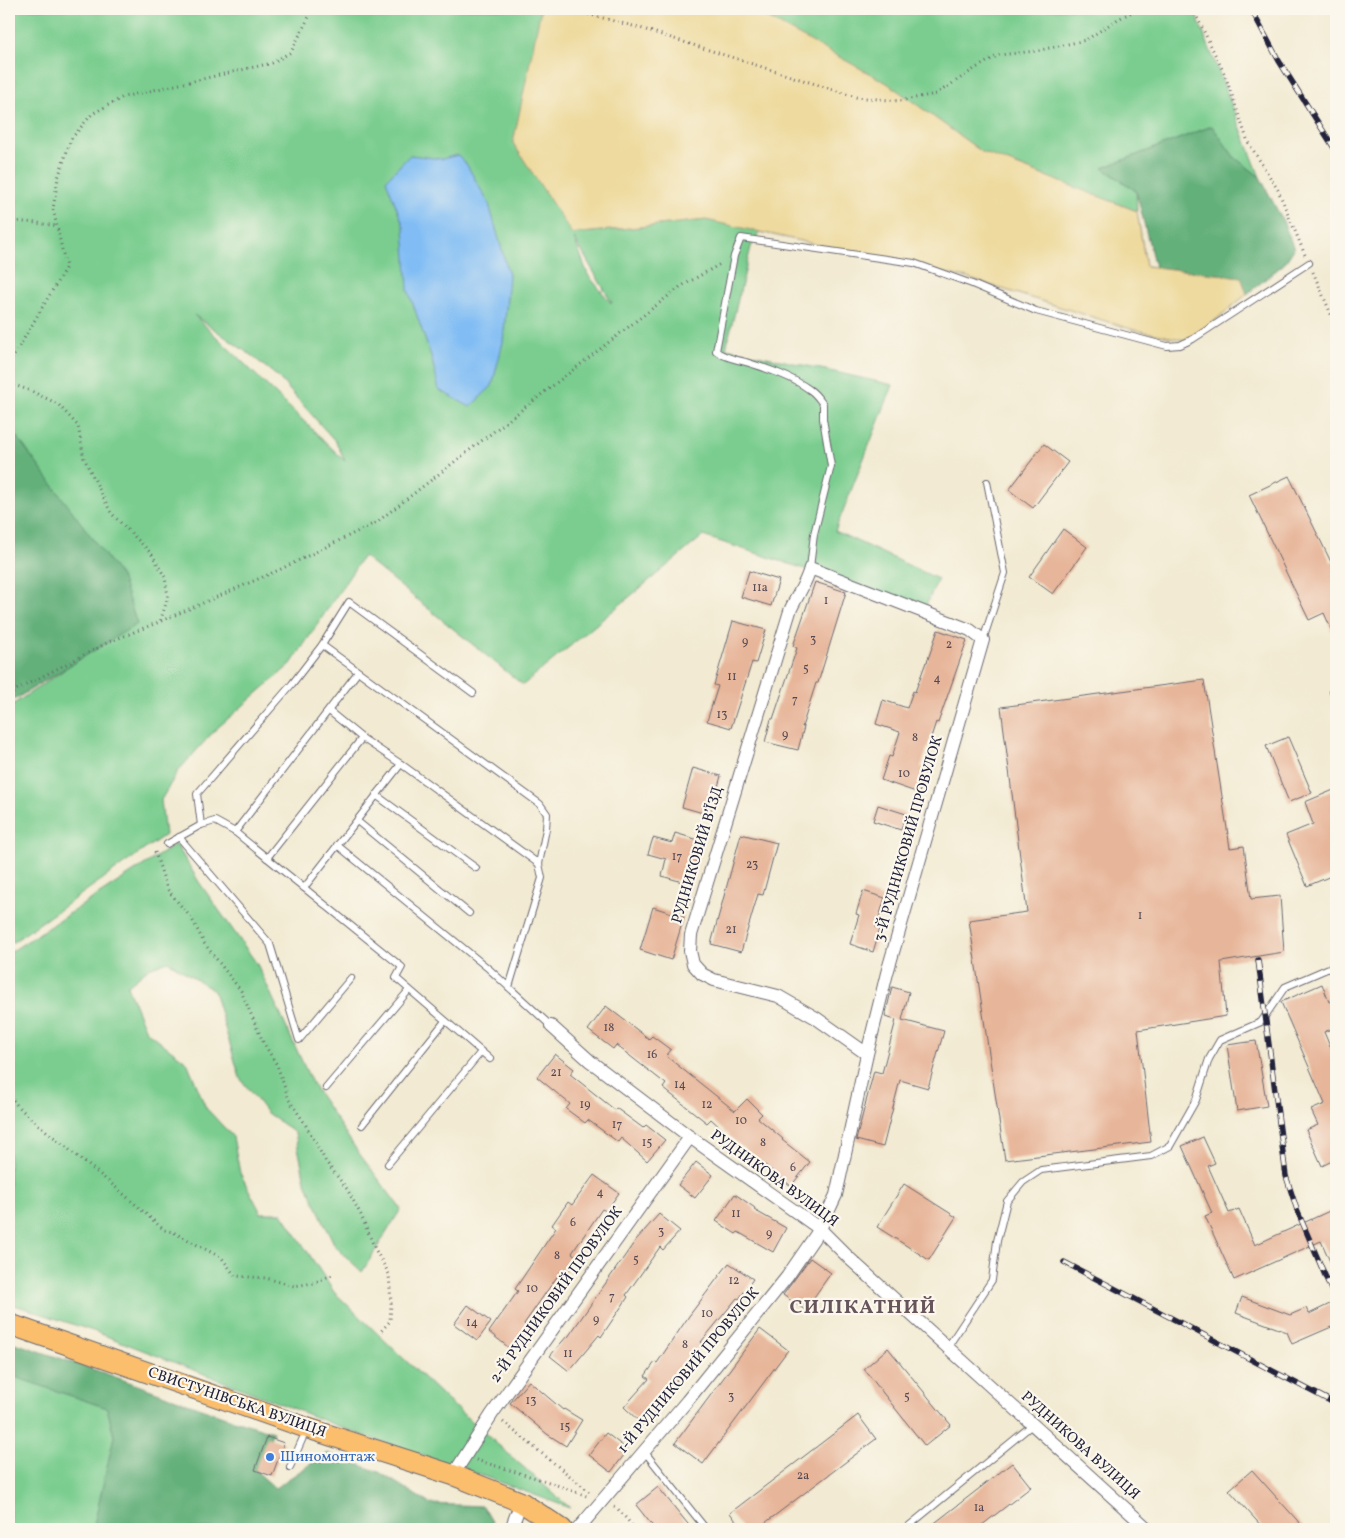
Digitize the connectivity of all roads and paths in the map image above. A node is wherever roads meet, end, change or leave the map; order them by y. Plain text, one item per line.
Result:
1 (313, 9) edge
2 (569, 9) edge
3 (1138, 9) edge
4 (1193, 9) edge
5 (9, 222) edge
6 (57, 226) junction
7 (734, 256) junction
8 (1309, 263) junction
9 (1336, 326) edge
10 (9, 364) edge
11 (9, 383) edge
12 (986, 482) dead end
13 (810, 568) junction
14 (159, 622) junction
15 (984, 640) junction
16 (322, 645) junction
17 (358, 672) junction
18 (1333, 692) dead end
19 (473, 693) dead end
20 (9, 696) edge
21 (1336, 700) edge
22 (329, 711) junction
23 (362, 738) junction
24 (401, 764) junction
25 (376, 796) junction
26 (356, 821) junction
27 (201, 825) junction
28 (235, 832) junction
29 (179, 837) junction
30 (167, 844) dead end
31 (337, 845) junction
32 (155, 852) dead end
33 (267, 858) junction
34 (539, 864) junction
35 (476, 868) dead end
36 (304, 888) junction
37 (469, 912) dead end
38 (1336, 966) edge
39 (351, 978) dead end
40 (508, 987) junction
41 (409, 990) junction
42 (445, 1021) junction
43 (551, 1026) joint
44 (481, 1052) junction
45 (867, 1054) junction
46 (490, 1059) dead end
47 (326, 1088) dead end
48 (9, 1091) edge
49 (362, 1125) dead end
50 (690, 1137) junction
51 (388, 1164) dead end
52 (820, 1229) junction
53 (332, 1275) dead end
54 (9, 1324) edge
55 (381, 1331) dead end
56 (947, 1348) junction
57 (492, 1414) junction
58 (1032, 1424) junction
59 (307, 1428) junction
60 (644, 1451) junction
61 (464, 1457) junction
62 (290, 1466) dead end
63 (453, 1474) junction
64 (521, 1502) junction
65 (601, 1502) junction
66 (511, 1529) edge
67 (562, 1529) edge
68 (578, 1529) edge
69 (635, 1529) edge
70 (706, 1529) edge
71 (905, 1529) edge
72 (1148, 1529) edge

1 - 6 path
2 - 3 path
4 - 8 path
5 - 6 path
6 - 10 path
7 - 8 lane
7 - 13 lane
7 - 14 path
8 - 9 path
11 - 14 path
12 - 15 lane
13 - 15 street
13 - 45 street, РУДНИКОВИЙ В’ЇЗД
14 - 20 path
15 - 45 street, 3-Й РУДНИКОВИЙ ПРОВУЛОК
16 - 17 lane
16 - 19 lane
16 - 27 lane
17 - 22 lane
17 - 34 lane
18 - 21 lane
22 - 23 lane
22 - 28 lane
23 - 24 lane
23 - 33 lane
24 - 25 lane
24 - 34 lane
25 - 26 lane
25 - 35 lane
26 - 31 lane
26 - 37 lane
27 - 28 lane
27 - 29 lane
28 - 33 lane
29 - 30 lane
29 - 39 lane
31 - 36 lane
31 - 40 lane
32 - 55 path
33 - 36 lane
34 - 40 lane
36 - 41 lane
38 - 56 lane
40 - 43 lane
41 - 42 lane
41 - 47 lane
42 - 44 lane
42 - 49 lane
43 - 50 street, РУДНИКОВА ВУЛИЦЯ
44 - 46 lane
44 - 51 lane
45 - 52 street, 3-Й РУДНИКОВИЙ ПРОВУЛОК
48 - 53 path
50 - 52 street, РУДНИКОВА ВУЛИЦЯ
50 - 57 street, 2-Й РУДНИКОВИЙ ПРОВУЛОК
52 - 56 street, РУДНИКОВА ВУЛИЦЯ
52 - 60 street, 1-Й РУДНИКОВИЙ ПРОВУЛОК
54 - 59 main road, СВИСТУНІВСЬКА ВУЛИЦЯ
56 - 58 street, РУДНИКОВА ВУЛИЦЯ
57 - 61 street, 2-Й РУДНИКОВИЙ ПРОВУЛОК
57 - 65 path
58 - 71 lane
58 - 72 street, РУДНИКОВА ВУЛИЦЯ
59 - 62 lane
59 - 63 main road, СВИСТУНІВСЬКА ВУЛИЦЯ
60 - 65 street, 1-Й РУДНИКОВИЙ ПРОВУЛОК
60 - 70 lane
61 - 63 street, 2-Й РУДНИКОВИЙ ПРОВУЛОК
61 - 65 path
63 - 64 main road, СВИСТУНІВСЬКА ВУЛИЦЯ
64 - 66 street
64 - 67 main road, СВИСТУНІВСЬКА ВУЛИЦЯ
65 - 68 street, 1-Й РУДНИКОВИЙ ПРОВУЛОК
65 - 69 path

